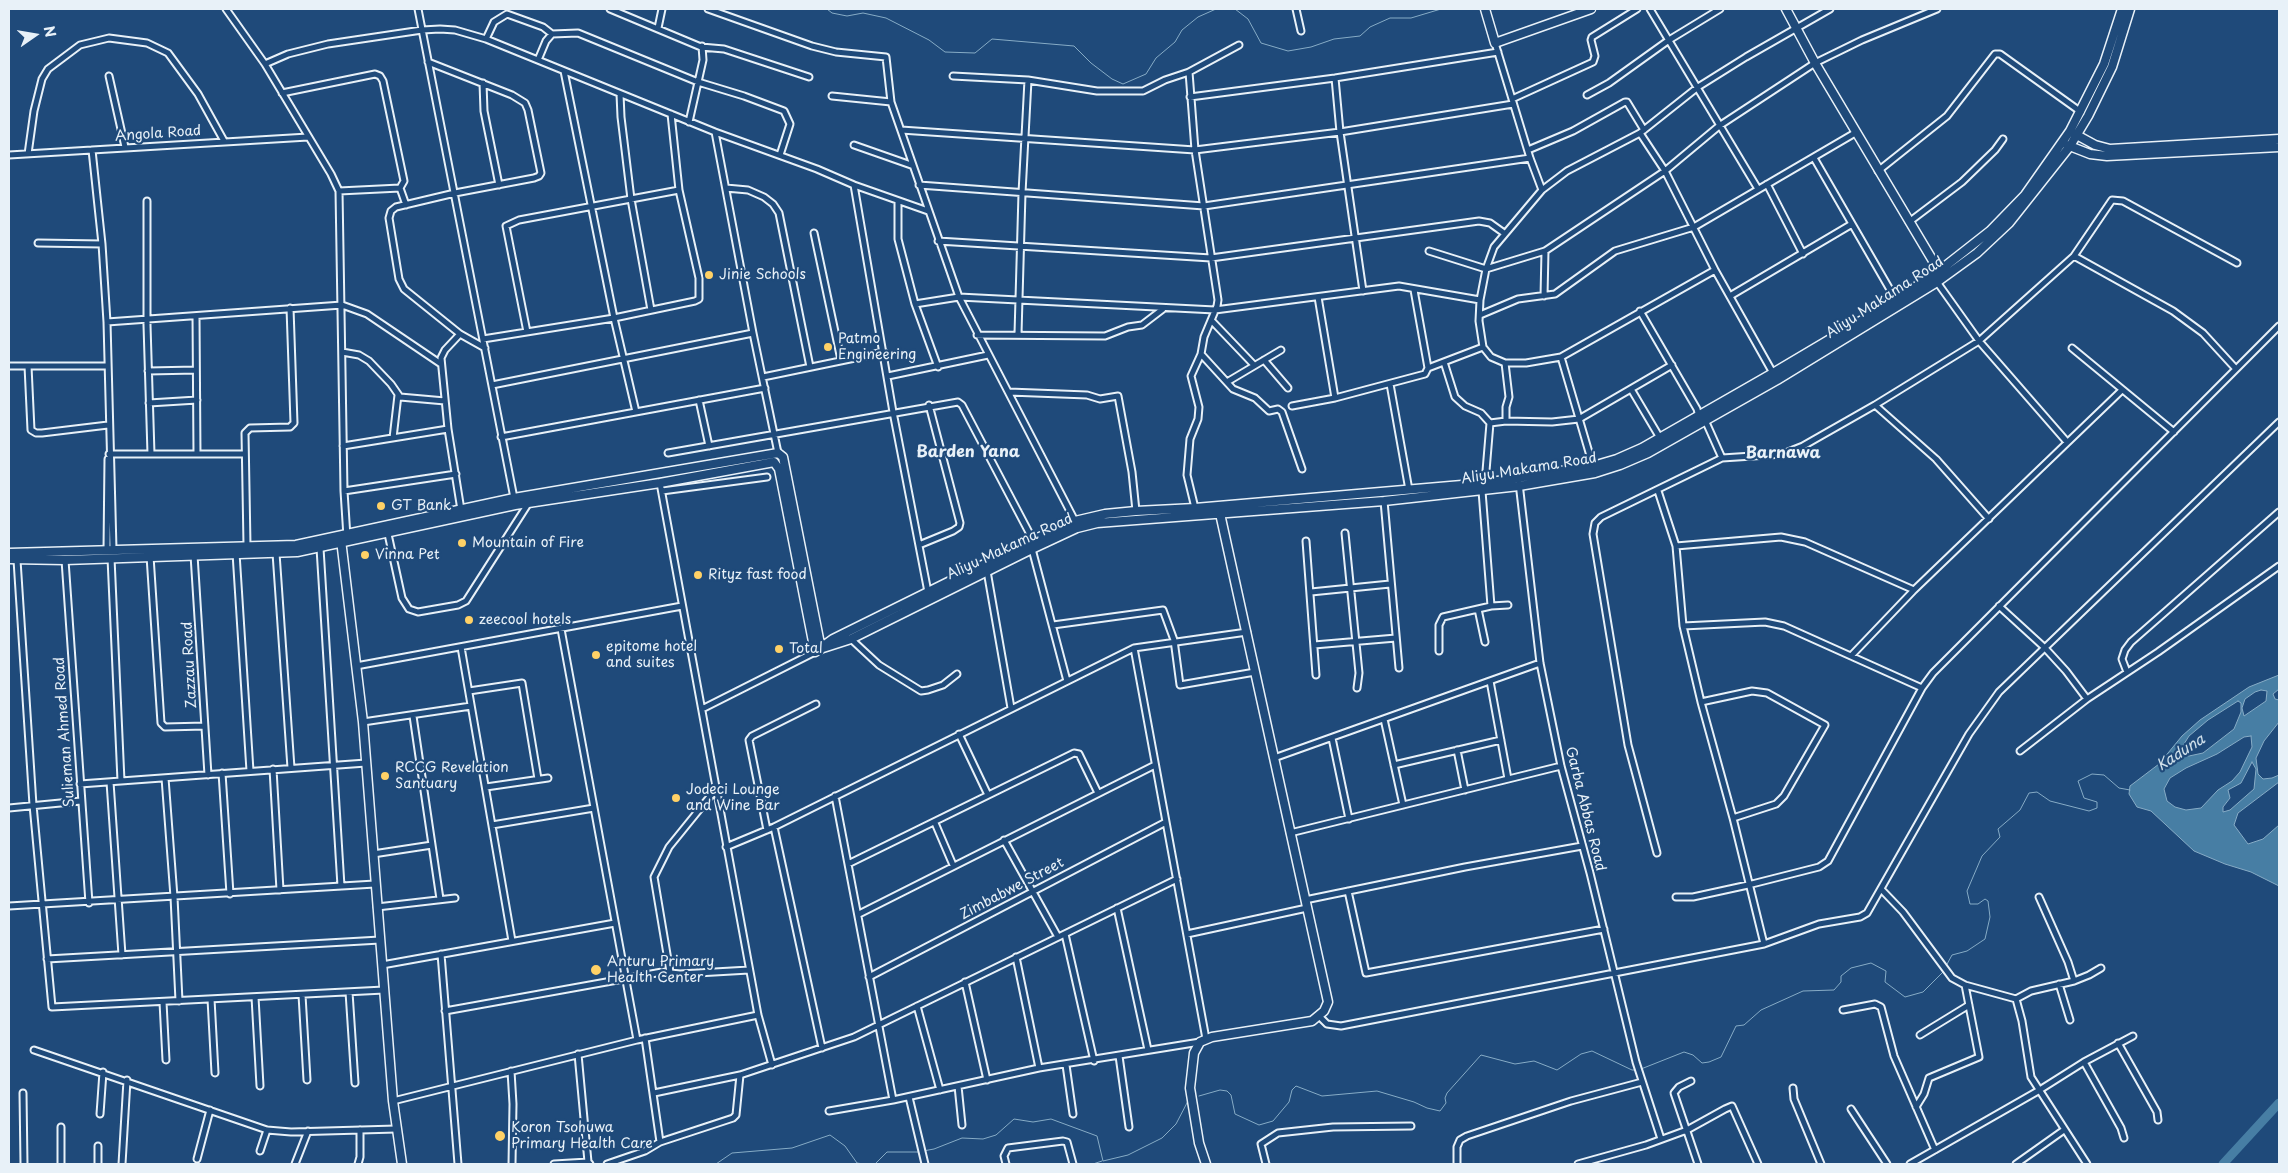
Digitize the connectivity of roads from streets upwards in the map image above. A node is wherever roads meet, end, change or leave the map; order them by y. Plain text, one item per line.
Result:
1 (226, 9) edge
2 (418, 9) edge
3 (610, 9) edge
4 (662, 9) edge
5 (708, 9) edge
6 (1296, 9) edge
7 (1485, 9) edge
8 (1591, 9) edge
9 (1637, 9) edge
10 (1650, 9) edge
11 (1720, 9) edge
12 (1786, 9) edge
13 (1830, 9) edge
14 (1938, 9) edge
15 (2122, 9) edge
16 (2130, 9) edge
17 (1921, 12) edge
18 (658, 28) junction
19 (1795, 29) junction
20 (422, 30) junction
21 (1301, 31) dead end
22 (552, 34) junction
23 (486, 39) junction
24 (1669, 40) junction
25 (1494, 43) junction
26 (1239, 45) dead end
27 (702, 46) junction
28 (1498, 52) junction
29 (538, 60) junction
30 (428, 62) junction
31 (1815, 63) junction
32 (265, 64) junction
33 (564, 71) junction
34 (1189, 72) junction
35 (109, 76) dead end
36 (809, 76) dead end
37 (953, 76) dead end
38 (1334, 78) junction
39 (1028, 80) junction
40 (698, 82) junction
41 (484, 83) junction
42 (1698, 87) junction
43 (282, 93) junction
44 (620, 94) junction
45 (1586, 95) dead end
46 (832, 96) dead end
47 (1190, 97) junction
48 (892, 102) junction
49 (1513, 102) junction
50 (2081, 112) junction
51 (671, 114) junction
52 (689, 122) junction
53 (1720, 126) junction
54 (901, 130) junction
55 (716, 132) junction
56 (1340, 132) junction
57 (1642, 132) junction
58 (1855, 133) junction
59 (2074, 133) junction
60 (308, 137) junction
61 (1025, 138) junction
62 (2003, 139) dead end
63 (2279, 139) edge
64 (224, 141) junction
65 (2067, 144) junction
66 (854, 145) dead end
67 (2279, 147) edge
68 (125, 148) junction
69 (92, 150) junction
70 (1195, 150) junction
71 (1528, 150) junction
72 (28, 154) junction
73 (9, 155) edge
74 (780, 156) junction
75 (1530, 158) junction
76 (1814, 158) junction
77 (911, 165) junction
78 (1664, 171) junction
79 (1878, 171) junction
80 (499, 184) junction
81 (1766, 184) junction
82 (854, 185) junction
83 (919, 185) junction
84 (1348, 185) junction
85 (400, 188) junction
86 (726, 188) junction
87 (1758, 189) junction
88 (679, 190) junction
89 (1542, 190) junction
90 (339, 191) junction
91 (455, 193) junction
92 (1022, 193) junction
93 (631, 199) junction
94 (147, 200) dead end
95 (898, 202) junction
96 (406, 205) junction
97 (591, 206) junction
98 (1204, 206) junction
99 (928, 211) junction
100 (1909, 222) junction
101 (1852, 224) junction
102 (1694, 227) junction
103 (814, 233) dead end
104 (1504, 233) junction
105 (1355, 239) junction
106 (938, 241) junction
107 (38, 243) dead end
108 (102, 244) junction
109 (1020, 246) junction
110 (1429, 251) dead end
111 (1545, 251) junction
112 (1804, 254) junction
113 (2074, 256) junction
114 (1211, 258) junction
115 (2237, 263) dead end
116 (1486, 269) junction
117 (1715, 270) junction
118 (1939, 271) junction
119 (1937, 282) junction
120 (1414, 290) junction
121 (1363, 292) junction
122 (1544, 296) junction
123 (1730, 296) junction
124 (959, 297) junction
125 (1318, 297) junction
126 (1019, 299) junction
127 (1480, 300) junction
128 (1896, 300) junction
129 (915, 304) junction
130 (342, 305) junction
131 (290, 308) junction
132 (1163, 308) junction
133 (651, 310) junction
134 (1215, 310) junction
135 (1640, 311) junction
136 (1480, 315) junction
137 (196, 316) junction
138 (614, 318) junction
139 (147, 319) junction
140 (1211, 320) junction
141 (107, 322) junction
142 (2279, 326) edge
143 (527, 332) junction
144 (753, 333) junction
145 (460, 334) junction
146 (1018, 334) junction
147 (977, 335) junction
148 (1841, 338) junction
149 (483, 339) junction
150 (1979, 341) junction
151 (1483, 347) junction
152 (485, 348) junction
153 (2072, 348) dead end
154 (1281, 350) dead end
155 (342, 352) junction
156 (884, 352) junction
157 (1201, 354) junction
158 (988, 356) junction
159 (1561, 356) junction
160 (623, 359) junction
161 (841, 360) junction
162 (1264, 360) junction
163 (1444, 362) junction
164 (1505, 363) junction
165 (441, 364) junction
166 (1254, 365) junction
167 (1672, 365) junction
168 (9, 366) edge
169 (28, 366) junction
170 (108, 366) junction
171 (810, 367) junction
172 (938, 367) junction
173 (1428, 368) junction
174 (2236, 369) junction
175 (196, 370) junction
176 (148, 371) junction
177 (1773, 374) junction
178 (888, 376) junction
179 (763, 377) junction
180 (1227, 382) junction
181 (1390, 384) junction
182 (492, 385) junction
183 (765, 388) junction
184 (1288, 388) dead end
185 (1631, 389) junction
186 (2122, 390) junction
187 (1009, 392) junction
188 (398, 395) junction
189 (1335, 398) junction
190 (197, 400) junction
191 (699, 400) junction
192 (445, 401) junction
193 (149, 403) junction
194 (929, 405) junction
195 (1875, 405) junction
196 (1292, 406) dead end
197 (636, 412) junction
198 (893, 412) junction
199 (1579, 419) junction
200 (1702, 419) junction
201 (1506, 421) junction
202 (2279, 422) edge
203 (1490, 423) junction
204 (108, 425) junction
205 (448, 430) junction
206 (2174, 432) junction
207 (774, 434) junction
208 (501, 437) junction
209 (393, 438) junction
210 (1660, 438) junction
211 (2067, 442) junction
212 (343, 446) junction
213 (709, 446) junction
214 (668, 453) dead end
215 (778, 453) junction
216 (109, 454) junction
217 (151, 454) junction
218 (197, 454) junction
219 (245, 454) junction
220 (1722, 458) junction
221 (1593, 466) junction
222 (1302, 469) dead end
223 (456, 474) junction
224 (767, 477) dead end
225 (614, 481) junction
226 (1519, 482) junction
227 (661, 487) junction
228 (1484, 487) junction
229 (616, 490) junction
230 (1409, 490) junction
231 (344, 491) junction
232 (1658, 491) junction
233 (514, 498) junction
234 (1384, 501) junction
235 (528, 504) junction
236 (1195, 508) junction
237 (461, 510) junction
238 (1219, 510) junction
239 (1136, 511) junction
240 (2279, 512) edge
241 (792, 517) junction
242 (1989, 519) junction
243 (1075, 521) junction
244 (1345, 532) dead end
245 (388, 534) junction
246 (344, 539) junction
247 (1033, 540) junction
248 (1306, 541) dead end
249 (247, 545) junction
250 (919, 546) junction
251 (1676, 546) junction
252 (320, 548) junction
253 (110, 549) junction
254 (1032, 549) junction
255 (9, 553) edge
256 (236, 553) junction
257 (276, 553) junction
258 (194, 555) junction
259 (40, 556) junction
260 (150, 556) junction
261 (110, 558) junction
262 (9, 560) edge
263 (18, 560) junction
264 (65, 560) junction
265 (2279, 566) edge
266 (987, 572) junction
267 (1390, 584) junction
268 (1351, 588) junction
269 (1914, 590) junction
270 (928, 592) junction
271 (1311, 592) junction
272 (1508, 605) dead end
273 (682, 606) junction
274 (1491, 606) junction
275 (1998, 606) junction
276 (1478, 609) junction
277 (1053, 625) junction
278 (1683, 626) junction
279 (562, 629) junction
280 (1247, 632) junction
281 (1396, 638) junction
282 (851, 639) junction
283 (1174, 640) junction
284 (1356, 642) junction
285 (1485, 642) dead end
286 (1314, 645) junction
287 (461, 647) junction
288 (1134, 648) junction
289 (2045, 648) junction
290 (818, 651) junction
291 (1439, 652) dead end
292 (1851, 656) junction
293 (1540, 663) junction
294 (356, 666) junction
295 (1399, 668) dead end
296 (1255, 672) junction
297 (2127, 672) junction
298 (957, 674) dead end
299 (1316, 675) dead end
300 (1067, 681) junction
301 (1490, 681) junction
302 (1357, 688) dead end
303 (1922, 688) junction
304 (469, 691) junction
305 (2087, 699) junction
306 (1701, 702) junction
307 (816, 704) dead end
308 (471, 706) junction
309 (1011, 708) junction
310 (702, 709) junction
311 (413, 716) junction
312 (1384, 719) junction
313 (363, 722) junction
314 (205, 726) junction
315 (959, 734) junction
316 (1332, 738) junction
317 (1501, 740) junction
318 (1456, 750) junction
319 (2020, 751) dead end
320 (1274, 758) junction
321 (366, 763) junction
322 (333, 765) junction
323 (1155, 765) junction
324 (1394, 765) junction
325 (1561, 766) junction
326 (291, 768) junction
327 (273, 769) junction
328 (250, 771) junction
329 (222, 773) junction
330 (208, 775) junction
331 (165, 778) junction
332 (548, 778) dead end
333 (538, 779) junction
334 (1508, 779) junction
335 (121, 781) junction
336 (110, 782) junction
337 (80, 784) junction
338 (486, 787) junction
339 (716, 789) junction
340 (1466, 790) junction
341 (1098, 793) junction
342 (988, 795) junction
343 (835, 796) junction
344 (81, 801) junction
345 (1403, 805) junction
346 (33, 806) junction
347 (9, 808) edge
348 (594, 808) junction
349 (1733, 818) junction
350 (1349, 819) junction
351 (1166, 822) junction
352 (935, 823) junction
353 (492, 825) junction
354 (774, 827) junction
355 (767, 830) junction
356 (1290, 833) junction
357 (1004, 840) junction
358 (432, 844) junction
359 (1582, 846) junction
360 (726, 847) junction
361 (1658, 853) dead end
362 (372, 854) junction
363 (848, 864) junction
364 (953, 866) junction
365 (1177, 879) junction
366 (375, 884) junction
367 (1748, 885) junction
368 (341, 886) junction
369 (1881, 889) junction
370 (280, 890) junction
371 (1348, 891) junction
372 (1032, 892) junction
373 (230, 894) junction
374 (174, 897) junction
375 (1676, 897) dead end
376 (2039, 897) dead end
377 (455, 898) dead end
378 (119, 900) junction
379 (440, 900) junction
380 (1305, 900) junction
381 (89, 903) junction
382 (9, 906) edge
383 (42, 906) junction
384 (377, 907) junction
385 (1117, 908) junction
386 (1307, 908) junction
387 (858, 914) junction
388 (614, 923) junction
389 (1604, 929) junction
390 (1065, 934) junction
391 (1187, 934) junction
392 (1058, 937) junction
393 (380, 940) junction
394 (512, 941) junction
395 (1764, 944) junction
396 (177, 951) junction
397 (441, 954) junction
398 (122, 955) junction
399 (1016, 958) junction
400 (47, 959) junction
401 (382, 965) junction
402 (2101, 968) dead end
403 (749, 970) junction
404 (670, 972) junction
405 (1615, 972) junction
406 (869, 977) junction
407 (624, 978) junction
408 (2074, 981) junction
409 (965, 982) junction
410 (2059, 984) junction
411 (1965, 985) junction
412 (384, 990) junction
413 (349, 992) junction
414 (302, 995) junction
415 (255, 997) junction
416 (211, 999) junction
417 (2016, 999) junction
418 (178, 1001) junction
419 (163, 1002) junction
420 (1969, 1004) junction
421 (917, 1006) junction
422 (1843, 1010) dead end
423 (445, 1011) junction
424 (758, 1015) junction
425 (1320, 1017) junction
426 (2070, 1020) dead end
427 (879, 1026) junction
428 (1920, 1034) dead end
429 (2133, 1036) dead end
430 (644, 1038) junction
431 (637, 1040) junction
432 (1203, 1041) junction
433 (2118, 1043) junction
434 (822, 1048) junction
435 (34, 1050) dead end
436 (1148, 1050) junction
437 (578, 1054) junction
438 (1119, 1056) junction
439 (166, 1060) dead end
440 (1094, 1060) junction
441 (2084, 1062) junction
442 (1066, 1064) junction
443 (772, 1065) junction
444 (1039, 1068) junction
445 (511, 1071) junction
446 (103, 1072) junction
447 (215, 1073) dead end
448 (740, 1075) junction
449 (127, 1080) junction
450 (307, 1080) dead end
451 (987, 1080) junction
452 (1691, 1081) dead end
453 (1642, 1082) junction
454 (355, 1083) dead end
455 (260, 1086) dead end
456 (451, 1086) junction
457 (958, 1086) junction
458 (1794, 1088) dead end
459 (940, 1090) junction
460 (2038, 1091) junction
461 (23, 1093) dead end
462 (654, 1093) junction
463 (909, 1097) junction
464 (892, 1100) junction
465 (393, 1101) junction
466 (1916, 1107) junction
467 (1851, 1109) dead end
468 (210, 1110) junction
469 (829, 1111) dead end
470 (100, 1114) dead end
471 (1073, 1114) dead end
472 (2158, 1120) dead end
473 (962, 1124) dead end
474 (1411, 1126) dead end
475 (1129, 1127) dead end
476 (61, 1128) dead end
477 (396, 1129) junction
478 (267, 1130) junction
479 (360, 1130) junction
480 (1687, 1130) junction
481 (2064, 1130) junction
482 (308, 1131) junction
483 (2124, 1138) dead end
484 (1660, 1139) junction
485 (660, 1142) junction
486 (98, 1146) dead end
487 (1935, 1150) junction
488 (260, 1151) dead end
489 (197, 1159) dead end
490 (924, 1162) edge
491 (589, 1163) edge
492 (24, 1164) edge
493 (62, 1164) edge
494 (98, 1164) edge
495 (122, 1164) edge
496 (295, 1164) edge
497 (358, 1164) edge
498 (402, 1164) edge
499 (458, 1164) edge
500 (512, 1164) edge
501 (554, 1164) edge
502 (607, 1164) edge
503 (1006, 1164) edge
504 (1073, 1164) edge
505 (1206, 1164) edge
506 (1266, 1164) edge
507 (1457, 1164) edge
508 (1578, 1164) edge
509 (1698, 1164) edge
510 (1758, 1164) edge
511 (1821, 1164) edge
512 (1887, 1164) edge
513 (1910, 1164) edge
514 (2016, 1164) edge
515 (2087, 1164) edge

1 - 32 street
2 - 20 street
3 - 18 street
4 - 18 street
5 - 48 street
6 - 21 street
7 - 25 street
8 - 25 street
9 - 49 street
10 - 24 street
11 - 24 street
12 - 19 street
13 - 19 street
14 - 17 street
15 - 50 street, Aliyu Makama Road
16 - 59 street, Aliyu Makama Road
17 - 31 street
18 - 27 street
19 - 31 street
19 - 42 street
20 - 23 street
20 - 30 street
20 - 32 street
22 - 23 street
22 - 29 street
22 - 40 street
23 - 29 street
24 - 42 street
24 - 45 street
25 - 28 street
26 - 34 street
27 - 36 street
27 - 40 street
28 - 38 street
28 - 49 street
29 - 33 street
30 - 41 street
30 - 91 street
31 - 53 street
31 - 58 street
32 - 43 street
33 - 44 street
33 - 97 street
34 - 39 street
34 - 47 street
35 - 68 street
37 - 39 street
38 - 47 street
38 - 56 street
39 - 61 street
40 - 52 street
40 - 74 street
41 - 80 street
41 - 80 street
42 - 53 street
42 - 57 street
43 - 60 street
43 - 85 street
44 - 51 street
44 - 93 street
46 - 48 street
47 - 70 street
48 - 54 street
49 - 56 street
49 - 71 street
50 - 59 street, Aliyu Makama Road
50 - 79 street
51 - 52 street
51 - 88 street
52 - 55 street
53 - 78 street
53 - 87 street
54 - 61 street
54 - 77 street
55 - 74 street
55 - 86 street
56 - 70 street
56 - 84 street
57 - 71 street
57 - 78 street
57 - 89 street
58 - 76 street
58 - 79 street
59 - 63 street
59 - 65 street, Aliyu Makama Road
60 - 64 street, Angola Road
60 - 90 street
61 - 70 street
61 - 92 street
62 - 100 street
64 - 68 street, Angola Road
64 - 72 street
65 - 67 street
65 - 118 street, Aliyu Makama Road
65 - 119 street, Aliyu Makama Road
66 - 77 street
68 - 69 street, Angola Road
69 - 72 street, Angola Road
69 - 108 street
70 - 98 street
71 - 75 street
72 - 73 street, Angola Road
74 - 82 street
75 - 84 street
75 - 89 street
76 - 81 street
76 - 101 street
77 - 83 street
78 - 102 street
78 - 111 street
79 - 100 street
80 - 91 street
81 - 87 street
81 - 112 street
82 - 95 street
82 - 156 street
83 - 92 street
83 - 99 street
84 - 98 street
84 - 105 street
85 - 90 street
85 - 96 street
86 - 144 street
86 - 171 street
87 - 102 street
88 - 93 street
88 - 133 street
89 - 104 street
90 - 130 street
91 - 96 street
91 - 149 street
92 - 98 street
92 - 109 street
93 - 97 street
93 - 133 street
94 - 139 street
95 - 99 street
95 - 129 street
96 - 145 street
97 - 138 street
97 - 143 street
98 - 114 street
99 - 106 street
100 - 118 street
101 - 112 street
101 - 128 street
102 - 117 street
102 - 122 street
103 - 161 street
104 - 105 street
104 - 116 street
105 - 114 street
105 - 121 street
106 - 109 street
106 - 124 street
107 - 108 street
108 - 141 street
109 - 114 street
109 - 126 street
110 - 116 street
111 - 116 street
111 - 122 street
112 - 123 street
113 - 115 street
113 - 150 street
113 - 174 street
114 - 134 street
116 - 127 street
117 - 123 street
117 - 135 street
118 - 128 street, Aliyu Makama Road
119 - 148 street, Aliyu Makama Road
119 - 150 street
120 - 121 street
120 - 127 street
120 - 173 street
121 - 125 street
122 - 136 street
123 - 177 street
124 - 126 street
124 - 129 street
124 - 147 street
125 - 134 street
125 - 189 street
126 - 132 street
126 - 146 street
127 - 136 street
128 - 148 street, Aliyu Makama Road
129 - 172 street
130 - 131 street
130 - 155 street
130 - 165 street
131 - 137 street
131 - 219 street
132 - 134 street
132 - 146 street
133 - 138 street
134 - 140 street
135 - 159 street
135 - 167 street
136 - 151 street
137 - 139 street
137 - 175 street
138 - 143 street
138 - 160 street
139 - 141 street
139 - 176 street
140 - 157 street
140 - 166 street
141 - 170 street
142 - 174 street
143 - 149 street
144 - 160 street
144 - 179 street
145 - 152 street
145 - 165 street
146 - 147 street
147 - 158 street
148 - 177 street, Aliyu Makama Road
148 - 200 street, Aliyu Makama Road
149 - 152 street
150 - 195 street
150 - 211 street
151 - 163 street
151 - 164 street
152 - 182 street
153 - 186 street
154 - 162 street
155 - 188 street
155 - 212 street
156 - 161 street
156 - 178 street
157 - 180 street
157 - 236 street
158 - 172 street
158 - 187 street
159 - 164 street
159 - 199 street
160 - 182 street
160 - 197 street
161 - 171 street
162 - 166 street
162 - 184 street
163 - 173 street
163 - 203 street
164 - 201 street
165 - 192 street
166 - 180 street
167 - 185 street
167 - 200 street
168 - 169 street
169 - 170 street
169 - 204 street
170 - 204 street
171 - 179 street
172 - 178 street
173 - 181 street
174 - 206 street
175 - 176 street
175 - 190 street
176 - 193 street
177 - 200 street, Aliyu Makama Road
178 - 198 street
179 - 183 street
180 - 222 street
181 - 189 street
181 - 230 street
182 - 208 street
183 - 191 street
183 - 207 street
185 - 199 street
185 - 210 street
186 - 206 street
186 - 211 street
187 - 239 street
187 - 243 street
188 - 192 street
188 - 209 street
189 - 196 street
190 - 193 street
190 - 218 street
191 - 197 street
191 - 213 street
192 - 205 street
193 - 217 street
194 - 198 street
194 - 247 street
194 - 250 street
195 - 220 street
195 - 242 street
197 - 208 street
198 - 207 street
198 - 250 street
199 - 201 street
199 - 221 street
200 - 210 street, Aliyu Makama Road
200 - 220 street
200 - 226 street, Aliyu Makama Road
201 - 203 street
202 - 289 street
203 - 228 street
204 - 216 street
205 - 209 street
205 - 223 street
206 - 275 street
207 - 213 street
207 - 215 street
208 - 233 street
209 - 212 street
210 - 221 street, Aliyu Makama Road
211 - 242 street
212 - 231 street
213 - 214 street
215 - 225 street
215 - 241 street
216 - 217 street
216 - 253 street
217 - 218 street
218 - 219 street
219 - 249 street
220 - 232 street
221 - 226 street, Aliyu Makama Road
223 - 231 street
223 - 237 street
224 - 227 street
225 - 229 street
225 - 233 street
226 - 228 street, Aliyu Makama Road
226 - 293 street, Garba Abbas Road
227 - 229 street
227 - 241 street
227 - 273 street
228 - 230 street, Aliyu Makama Road
228 - 234 street, Aliyu Makama Road
228 - 274 street
229 - 235 street
230 - 238 street, Aliyu Makama Road
231 - 246 street
232 - 251 street
232 - 361 street
233 - 237 street
234 - 238 street, Aliyu Makama Road
234 - 267 street
235 - 245 street
235 - 245 street
236 - 238 street, Aliyu Makama Road
236 - 239 street, Aliyu Makama Road
237 - 246 street
238 - 254 street, Aliyu Makama Road
238 - 280 street
239 - 243 street, Aliyu Makama Road
240 - 297 street
241 - 290 street
242 - 269 street
243 - 247 street, Aliyu Makama Road
244 - 268 street
245 - 246 street
246 - 249 street
246 - 252 street
246 - 294 street
247 - 270 street, Aliyu Makama Road
248 - 271 street
249 - 253 street
250 - 270 street
251 - 269 street
251 - 278 street
252 - 257 street
252 - 322 street
253 - 259 street
254 - 266 street, Aliyu Makama Road
254 - 277 street
255 - 259 street
256 - 257 street
256 - 258 street
256 - 328 street
257 - 326 street
258 - 260 street
258 - 314 street, Zazzau Road
259 - 263 street
259 - 264 street
260 - 261 street
260 - 314 street
261 - 264 street
261 - 335 street
262 - 263 street
263 - 346 street
264 - 337 street, Sulieman Ahmed Road
265 - 297 street
266 - 282 street, Aliyu Makama Road
266 - 309 street
267 - 268 street
267 - 281 street
268 - 271 street
268 - 284 street
269 - 292 street
270 - 290 street, Aliyu Makama Road
271 - 286 street
272 - 274 street
273 - 279 street
273 - 310 street
274 - 276 street
275 - 289 street
275 - 303 street
276 - 285 street
276 - 291 street
277 - 283 street
277 - 300 street
278 - 292 street
278 - 306 street
279 - 287 street
279 - 348 street
280 - 283 street
280 - 296 street
281 - 284 street
281 - 295 street
282 - 290 street, Aliyu Makama Road
282 - 298 street
283 - 288 street
283 - 296 street
284 - 286 street
284 - 302 street
286 - 299 street
287 - 294 street
287 - 304 street
288 - 300 street
288 - 323 street
289 - 305 street
289 - 369 street
290 - 310 street
292 - 303 street
293 - 301 street
293 - 325 street, Garba Abbas Road
294 - 313 street
296 - 320 street
297 - 305 street
300 - 309 street
301 - 312 street
301 - 317 street
303 - 367 street
304 - 308 street
304 - 333 street
305 - 319 street
306 - 349 street
306 - 349 street
307 - 355 street
308 - 311 street
308 - 338 street
309 - 315 street
310 - 339 street
311 - 313 street
311 - 358 street
312 - 316 street
312 - 324 street
313 - 321 street
314 - 330 street, Zazzau Road
315 - 342 street
315 - 343 street
316 - 320 street
316 - 350 street
317 - 318 street
317 - 334 street
318 - 324 street
318 - 340 street
320 - 356 street
321 - 322 street
321 - 362 street
322 - 326 street
322 - 368 street
323 - 341 street
323 - 351 street
324 - 345 street
325 - 334 street
325 - 359 street, Garba Abbas Road
326 - 327 street
327 - 328 street
327 - 370 street
328 - 329 street
329 - 330 street
329 - 373 street
330 - 331 street
331 - 335 street
331 - 374 street
332 - 333 street
333 - 338 street
334 - 340 street
335 - 336 street
336 - 337 street
336 - 378 street
337 - 344 street, Sulieman Ahmed Road
338 - 353 street
339 - 360 street
339 - 404 street
340 - 345 street
341 - 342 street
341 - 357 street
342 - 352 street
343 - 354 street
343 - 363 street
344 - 346 street
344 - 381 street, Sulieman Ahmed Road
345 - 350 street
346 - 347 street
346 - 383 street
348 - 353 street
348 - 388 street
349 - 367 street
350 - 356 street
351 - 365 street
351 - 372 street, Zimbabwe Street
352 - 363 street
352 - 364 street
353 - 394 street
354 - 355 street
354 - 434 street
355 - 360 street
356 - 380 street
357 - 364 street
357 - 372 street
358 - 362 street
358 - 379 street
359 - 371 street
359 - 389 street, Garba Abbas Road
360 - 403 street
362 - 366 street
363 - 387 street
364 - 387 street
365 - 385 street
365 - 391 street
366 - 368 street
366 - 384 street
367 - 375 street
367 - 395 street
368 - 370 street
369 - 395 street
369 - 411 street
370 - 373 street
371 - 380 street
371 - 389 street
372 - 392 street
372 - 406 street, Zimbabwe Street
373 - 374 street
374 - 378 street
374 - 396 street
376 - 408 street
377 - 379 street
378 - 381 street
378 - 398 street
379 - 384 street
380 - 386 street
381 - 383 street
382 - 383 street
383 - 400 street
384 - 393 street
385 - 390 street
385 - 436 street
386 - 391 street
386 - 425 street
387 - 406 street
388 - 394 street
388 - 407 street
389 - 405 street, Garba Abbas Road
390 - 392 street
390 - 440 street
391 - 432 street
392 - 399 street
393 - 396 street
393 - 401 street
394 - 397 street
395 - 405 street
396 - 398 street
396 - 418 street
397 - 401 street
397 - 423 street
398 - 400 street
399 - 409 street
399 - 444 street
400 - 419 street
401 - 412 street
402 - 408 street
403 - 404 street
403 - 424 street
404 - 407 street
405 - 425 street
405 - 453 street, Garba Abbas Road
406 - 427 street
407 - 423 street
407 - 431 street
408 - 410 street
409 - 421 street
409 - 451 street
410 - 417 street
410 - 426 street
411 - 417 street
411 - 420 street
412 - 413 street
412 - 465 street
413 - 414 street
413 - 454 street
414 - 415 street
414 - 450 street
415 - 416 street
415 - 455 street
416 - 418 street
416 - 447 street
417 - 460 street
418 - 419 street
419 - 439 street
420 - 428 street
420 - 466 street
421 - 427 street
421 - 459 street
422 - 466 street
423 - 456 street
424 - 430 street
424 - 443 street
425 - 432 street
427 - 434 street
427 - 464 street
429 - 433 street
430 - 431 street
430 - 462 street
431 - 437 street
432 - 436 street
432 - 505 street
433 - 441 street
433 - 472 street
434 - 443 street
435 - 446 street
436 - 438 street
437 - 445 street
437 - 491 street
438 - 440 street
438 - 475 street
440 - 442 street
441 - 460 street
441 - 483 street
442 - 444 street
442 - 471 street
443 - 448 street
444 - 451 street
445 - 456 street
445 - 500 street
446 - 449 street
446 - 470 street
448 - 462 street
448 - 485 street
449 - 468 street
449 - 495 street
451 - 457 street
452 - 480 street
453 - 484 street, Garba Abbas Road
453 - 507 street
456 - 465 street
456 - 499 street
457 - 459 street
457 - 473 street
458 - 511 street
459 - 463 street
460 - 481 street
460 - 487 street
461 - 492 street
462 - 485 street
463 - 464 street
463 - 490 street
464 - 469 street
465 - 477 street
466 - 487 street
467 - 512 street
468 - 478 street
468 - 489 street
474 - 506 street
476 - 493 street
477 - 479 street
477 - 498 street
478 - 482 street
478 - 488 street
479 - 482 street
479 - 497 street
480 - 484 street
480 - 509 street
480 - 510 street
481 - 514 street
481 - 515 street
482 - 496 street
484 - 508 street
485 - 502 street
486 - 494 street
487 - 513 street
491 - 501 street
503 - 504 street

